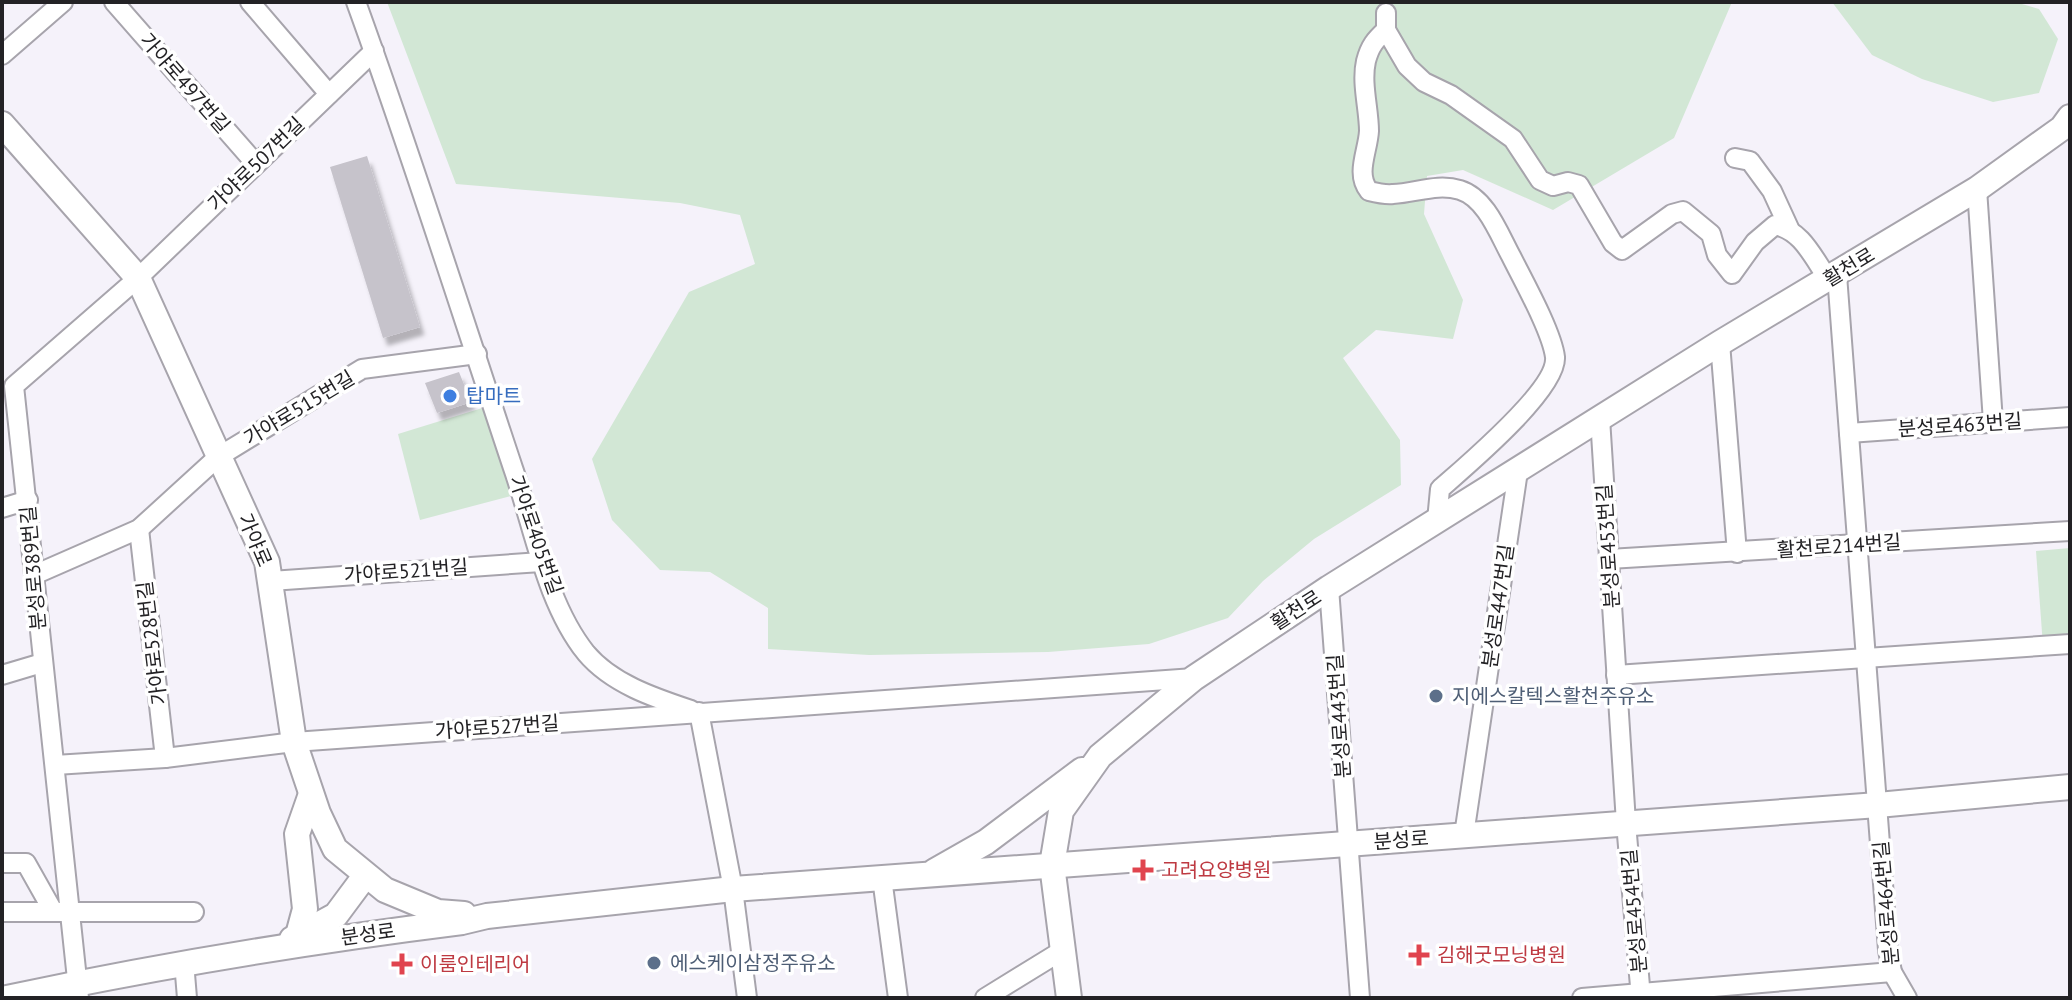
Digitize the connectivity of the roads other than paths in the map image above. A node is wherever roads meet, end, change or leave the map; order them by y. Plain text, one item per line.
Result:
1 (63, 2) edge
2 (114, 2) edge
3 (250, 2) edge
4 (356, 2) edge
5 (374, 51) junction
6 (2, 55) edge
7 (329, 94) junction
8 (2, 124) edge
9 (2067, 129) edge
10 (1735, 158) dead end
11 (256, 164) junction
12 (1977, 189) junction
13 (1789, 228) junction
14 (1833, 277) junction
15 (138, 278) junction
16 (1720, 343) junction
17 (477, 354) junction
18 (8, 379) edge
19 (2070, 417) edge
20 (1600, 418) junction
21 (1993, 422) junction
22 (1849, 433) junction
23 (218, 457) junction
24 (1518, 471) junction
25 (28, 500) junction
26 (2, 508) edge
27 (1437, 521) junction
28 (139, 529) junction
29 (2070, 531) edge
30 (1858, 545) junction
31 (1737, 553) junction
32 (1609, 559) junction
33 (541, 562) junction
34 (34, 575) junction
35 (271, 581) junction
36 (1329, 588) junction
37 (2070, 644) edge
38 (1867, 658) junction
39 (42, 663) junction
40 (2, 675) edge
41 (1616, 675) junction
42 (1194, 678) junction
43 (699, 712) junction
44 (294, 742) junction
45 (1100, 756) junction
46 (165, 758) junction
47 (55, 765) junction
48 (2070, 787) edge
49 (311, 794) junction
50 (1878, 805) junction
51 (1626, 823) junction
52 (1464, 835) junction
53 (1348, 844) junction
54 (2, 863) edge
55 (1052, 865) junction
56 (928, 875) junction
57 (365, 876) junction
58 (882, 878) junction
59 (733, 889) junction
60 (2, 912) edge
61 (61, 912) junction
62 (194, 912) dead end
63 (487, 916) junction
64 (298, 935) junction
65 (276, 947) junction
66 (1063, 950) junction
67 (184, 962) junction
68 (1892, 972) junction
69 (78, 990) edge
70 (1641, 996) edge
71 (7, 998) edge
72 (187, 998) edge
73 (747, 998) edge
74 (898, 998) edge
75 (985, 998) edge
76 (1069, 998) edge
77 (1360, 998) edge
78 (1582, 998) edge
79 (1907, 998) edge

1 - 6 street
2 - 11 street, 가야로497번길
3 - 7 street
4 - 5 street, 가야로405번길
5 - 7 street, 가야로507번길
5 - 17 street, 가야로405번길
7 - 11 street, 가야로507번길
8 - 15 main road, 가야로
9 - 12 main road, 활천로
10 - 13 street
11 - 15 street, 가야로507번길
12 - 14 main road, 활천로
12 - 21 street
13 - 14 street
13 - 27 street
14 - 16 main road, 활천로
14 - 22 street
15 - 18 street, 분성로389번길
15 - 23 main road, 가야로
16 - 20 main road, 활천로
16 - 31 street
17 - 23 street, 가야로515번길
17 - 33 street, 가야로405번길
18 - 25 street, 분성로389번길
19 - 21 street, 분성로463번길
20 - 24 main road, 활천로
20 - 32 street, 분성로453번길
21 - 22 street, 분성로463번길
22 - 30 street
23 - 28 street, 가야로515번길
23 - 35 main road, 가야로
24 - 27 main road, 활천로
24 - 52 street, 분성로447번길
25 - 26 street
25 - 34 street, 분성로389번길
27 - 36 main road, 활천로
28 - 34 street, 가야로515번길
28 - 46 street, 가야로528번길
29 - 30 street, 활천로214번길
30 - 31 street, 활천로214번길
30 - 38 street
31 - 32 street, 활천로214번길
32 - 41 street, 분성로453번길
33 - 35 street, 가야로521번길
33 - 43 street, 가야로405번길
34 - 39 street, 분성로389번길
35 - 44 main road, 가야로
36 - 42 main road, 활천로
36 - 53 street, 분성로443번길
37 - 38 street
38 - 41 street
38 - 50 street
39 - 40 street
39 - 47 street, 분성로389번길
41 - 51 street, 분성로453번길
42 - 43 street, 가야로405번길
42 - 45 main road, 활천로
43 - 44 street, 가야로527번길
43 - 59 street
44 - 46 street
44 - 49 main road, 가야로
45 - 55 main road, 활천로
45 - 56 main road
46 - 47 street
47 - 61 street, 분성로389번길
48 - 50 main road, 분성로
49 - 57 main road, 가야로
49 - 64 main road
50 - 51 main road, 분성로
50 - 68 street, 분성로464번길
51 - 52 main road, 분성로
51 - 70 street, 분성로454번길
52 - 53 main road, 분성로
53 - 55 main road, 분성로
53 - 77 street, 분성로443번길
54 - 61 street
55 - 56 main road, 분성로
55 - 66 main road, 활천로
56 - 58 main road, 분성로
57 - 63 main road, 가야로
57 - 64 main road
58 - 59 main road, 분성로
58 - 74 street
59 - 63 main road, 분성로
59 - 73 street
60 - 61 street
61 - 62 street
61 - 69 street, 분성로389번길
63 - 65 main road, 분성로
64 - 65 main road
65 - 67 main road, 분성로
66 - 75 street
66 - 76 main road, 활천로
67 - 69 main road, 분성로
67 - 72 street
68 - 70 street
68 - 79 street, 분성로464번길
69 - 71 main road, 분성로
70 - 78 street

